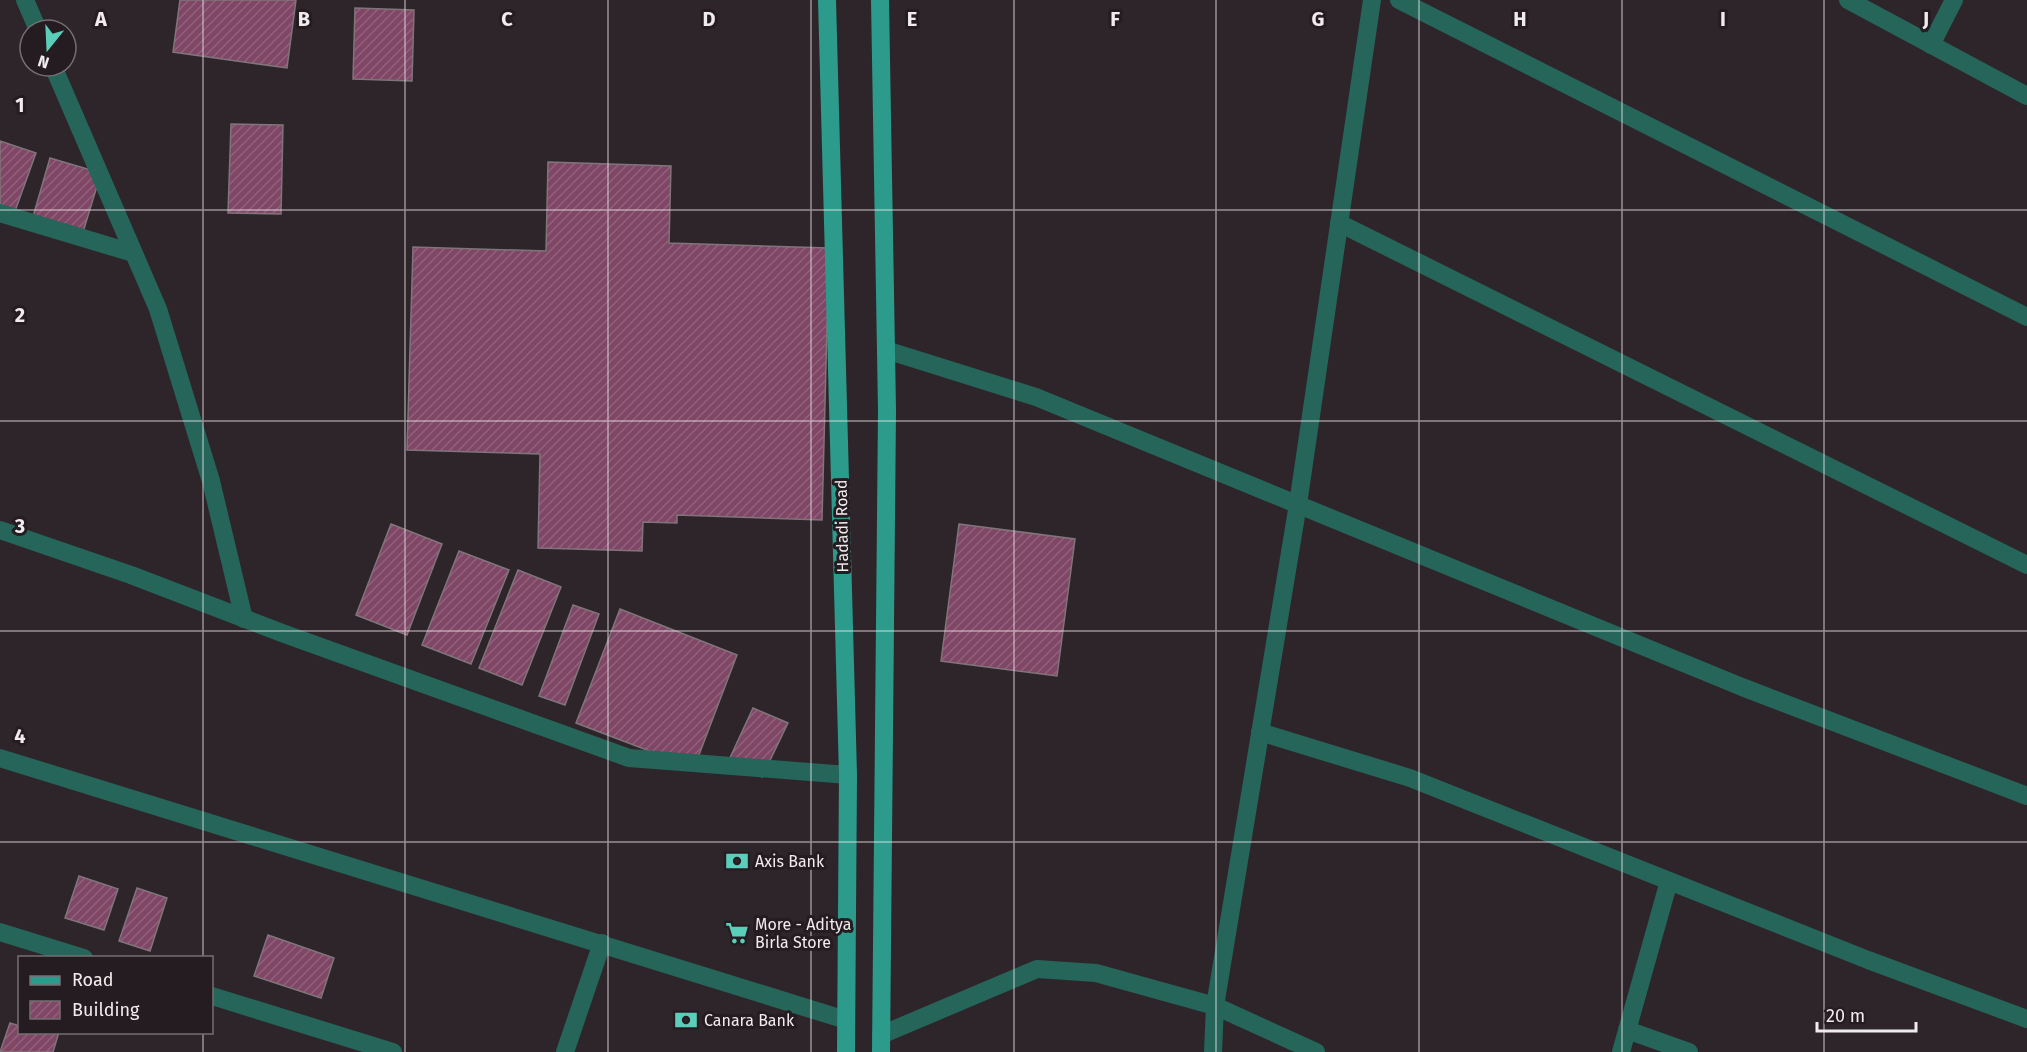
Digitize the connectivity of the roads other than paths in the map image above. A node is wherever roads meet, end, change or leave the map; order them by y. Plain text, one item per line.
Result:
1 (25, 0) edge
2 (827, 0) edge
3 (880, 0) edge
4 (1372, 0) edge
5 (1399, 0) edge
6 (1848, 0) edge
7 (1954, 0) edge
8 (33, 18) edge
9 (1931, 45) junction
10 (58, 78) edge
11 (2027, 96) edge
12 (0, 213) edge
13 (1340, 223) junction
14 (133, 253) junction
15 (2027, 317) edge
16 (886, 350) junction
17 (1298, 504) junction
18 (0, 530) edge
19 (2027, 565) edge
20 (244, 619) junction
21 (1260, 732) junction
22 (0, 758) edge
23 (848, 775) junction
24 (2027, 796) edge
25 (1669, 881) junction
26 (0, 932) edge
27 (602, 943) junction
28 (81, 956) edge
29 (213, 996) edge
30 (1215, 1006) junction
31 (2027, 1019) edge
32 (846, 1020) junction
33 (1627, 1030) junction
34 (881, 1043) edge
35 (393, 1052) edge
36 (565, 1052) edge
37 (846, 1052) edge
38 (1213, 1052) edge
39 (1316, 1052) edge
40 (1621, 1052) edge
41 (1689, 1052) edge

1 - 8 street
2 - 23 main road, Hadadi Road
3 - 16 main road
4 - 13 street
5 - 15 street
6 - 9 street
7 - 9 street
9 - 11 street
10 - 14 street
12 - 14 street
13 - 17 street
13 - 19 street
14 - 20 street
16 - 17 street
16 - 34 main road
17 - 21 street
17 - 24 street
18 - 20 street
20 - 23 street
21 - 25 street
21 - 30 street
22 - 27 street
23 - 32 main road, Hadadi Road
25 - 31 street
25 - 33 street
26 - 28 street
27 - 32 street
27 - 36 street
29 - 35 street
30 - 34 street
30 - 38 street
30 - 39 street
32 - 37 main road, Hadadi Road
33 - 40 street
33 - 41 street

